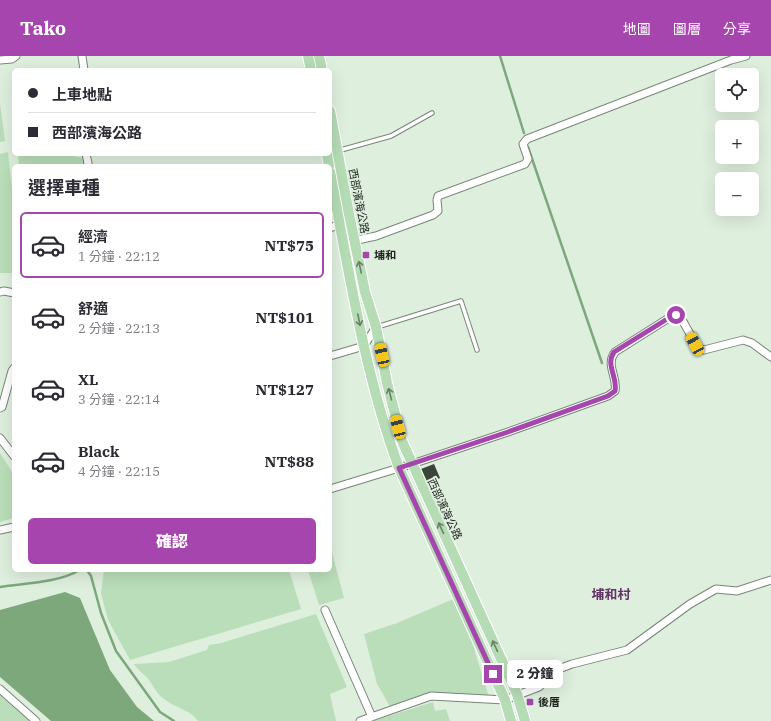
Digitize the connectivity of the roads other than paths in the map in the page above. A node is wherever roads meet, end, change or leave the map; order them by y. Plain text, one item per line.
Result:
1 (16, 56) edge
2 (82, 56) edge
3 (308, 56) edge
4 (320, 56) edge
5 (746, 56) edge
6 (0, 60) edge
7 (84, 68) edge
8 (311, 68) edge
9 (322, 68) edge
10 (432, 113) dead end
11 (332, 132) edge
12 (334, 152) edge
13 (332, 194) edge
14 (335, 226) edge
15 (354, 241) junction
16 (343, 243) junction
17 (0, 292) edge
18 (12, 293) edge
19 (376, 327) junction
20 (364, 346) junction
21 (477, 350) dead end
22 (332, 355) edge
23 (771, 357) edge
24 (12, 371) edge
25 (0, 408) edge
26 (0, 438) edge
27 (7, 446) edge
28 (412, 464) junction
29 (399, 468) junction
30 (332, 488) edge
31 (12, 527) edge
32 (0, 530) edge
33 (771, 580) edge
34 (324, 610) dead end
35 (0, 689) edge
36 (517, 694) junction
37 (505, 700) junction
38 (372, 717) junction
39 (36, 721) edge
40 (360, 721) edge
41 (511, 721) edge
42 (525, 721) edge

1 - 6 street
2 - 7 street
3 - 8 main road
4 - 9 main road
5 - 15 street
10 - 12 lane
11 - 12 main road, 西部濱海公路
12 - 15 main road, 西部濱海公路
13 - 14 main road, 西部濱海公路
14 - 16 main road, 西部濱海公路
15 - 16 street
19 -> 15 main road, 西部濱海公路
16 -> 20 main road, 西部濱海公路
17 - 18 street
19 - 20 street
19 - 21 lane
28 -> 19 main road, 西部濱海公路
20 - 22 street
20 - 29 main road, 西部濱海公路
23 - 28 street
24 - 25 street
26 - 27 street
28 - 29 street
36 -> 28 main road, 西部濱海公路
29 - 30 street
29 - 37 main road, 西部濱海公路
31 - 32 street
33 - 36 street
34 - 38 street
35 - 39 street
36 - 37 street
36 - 42 main road, 西部濱海公路
37 - 38 street
37 - 41 main road, 西部濱海公路
38 - 40 street

